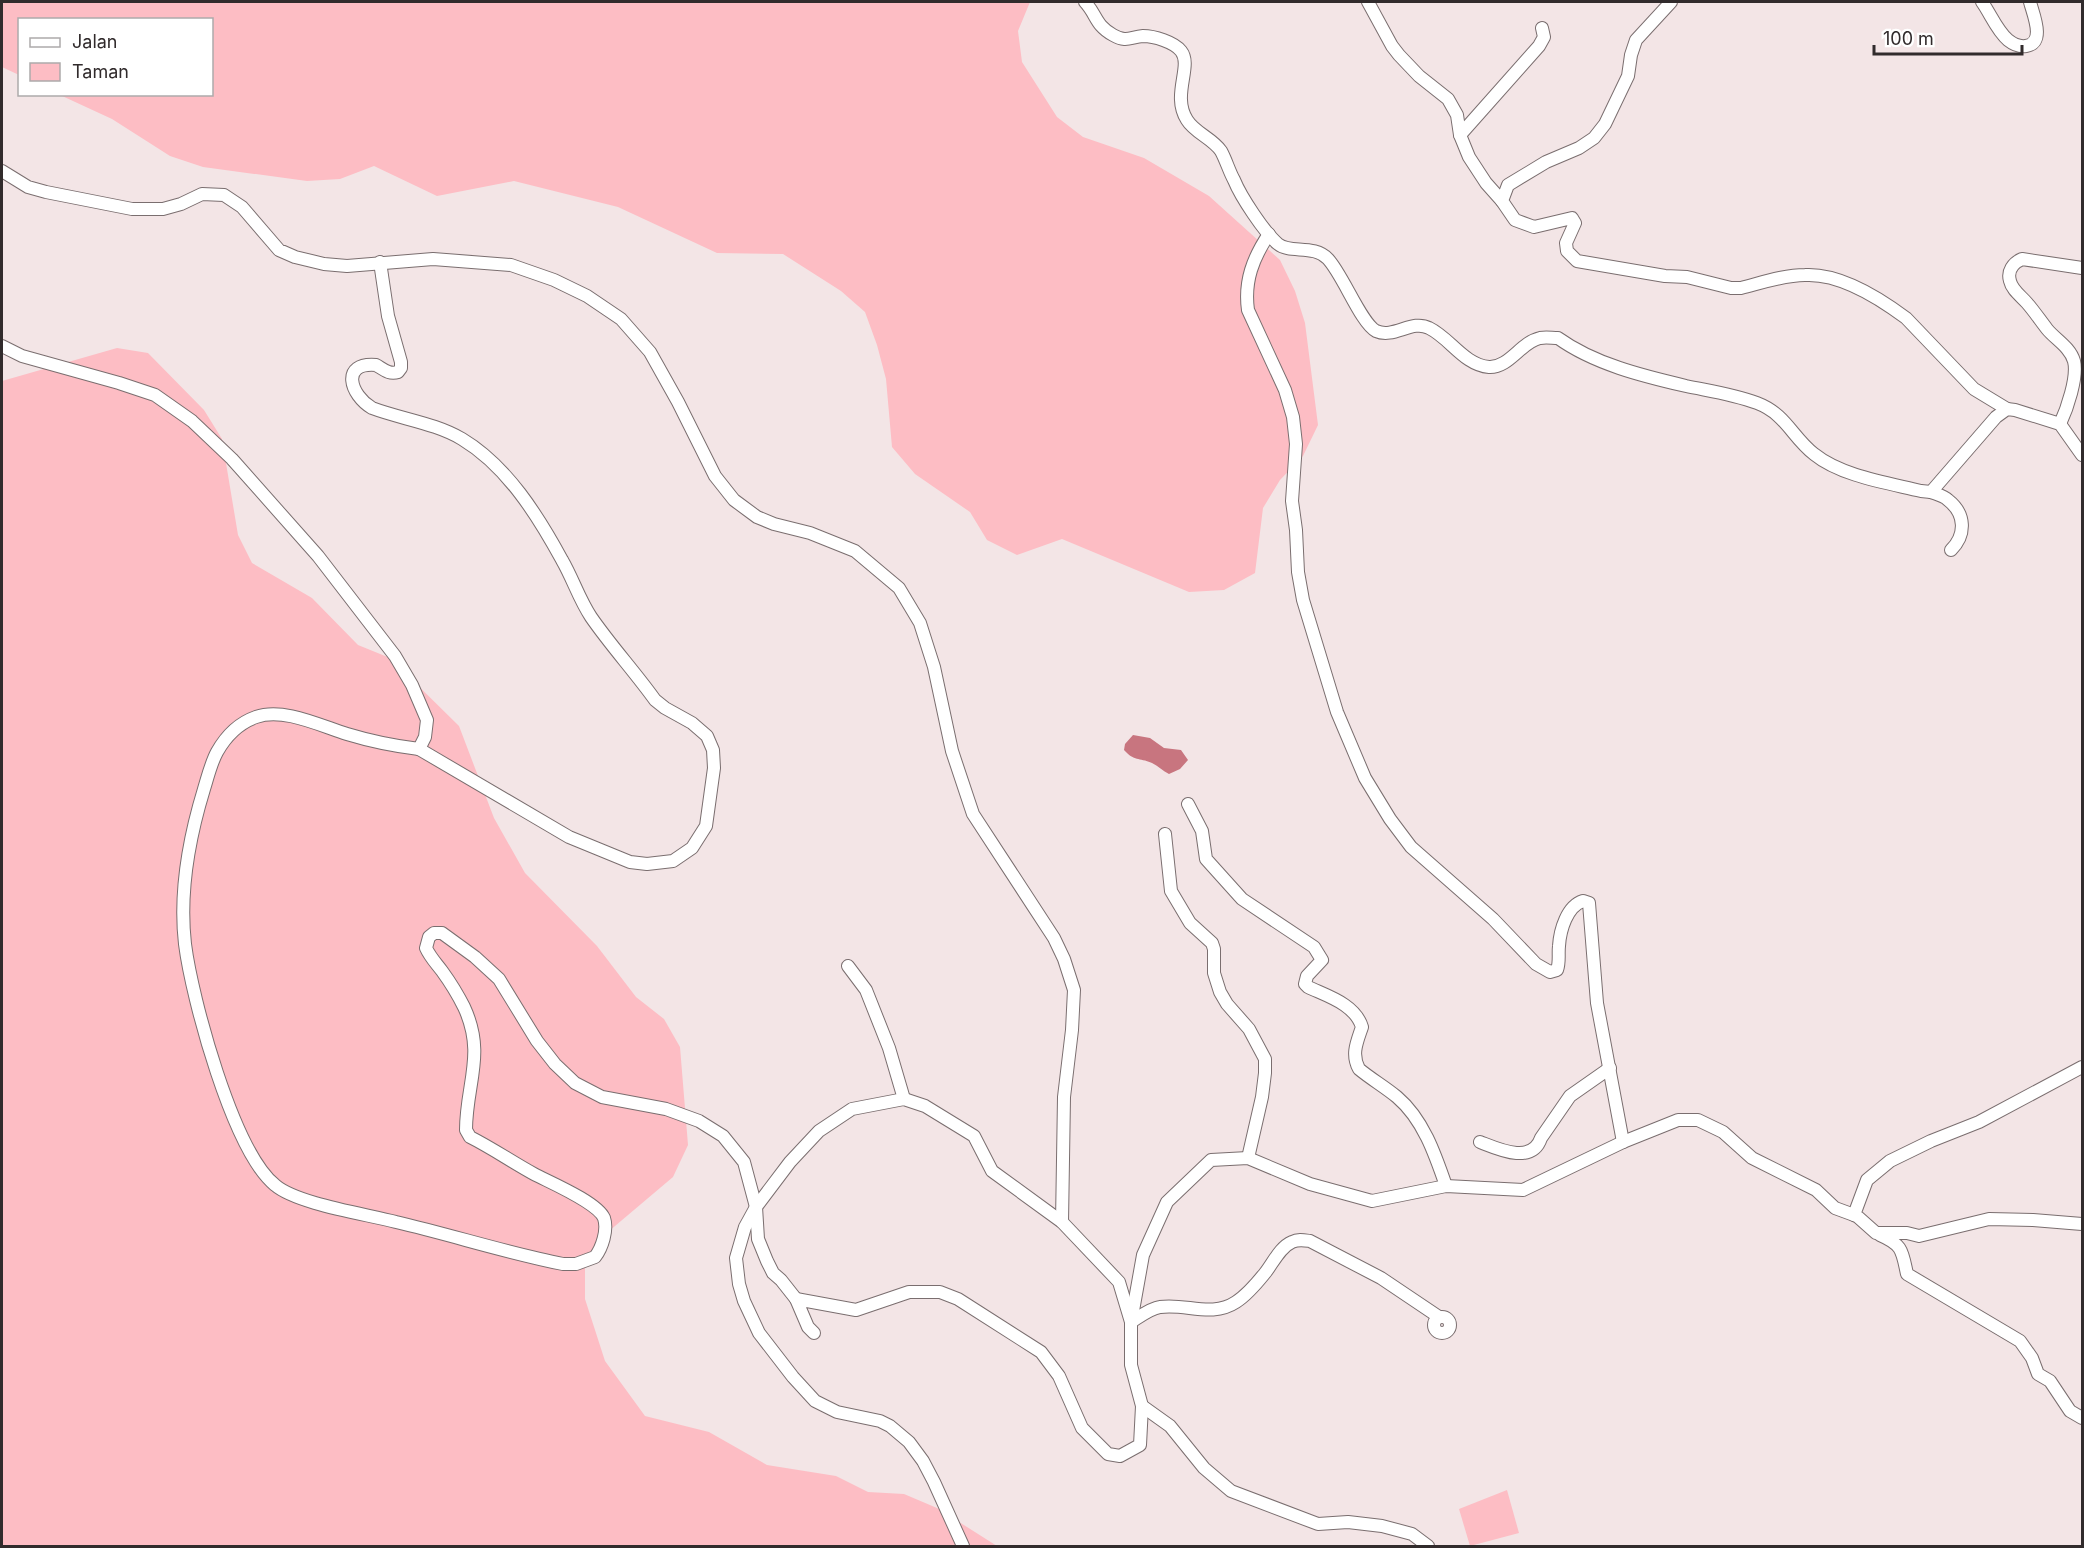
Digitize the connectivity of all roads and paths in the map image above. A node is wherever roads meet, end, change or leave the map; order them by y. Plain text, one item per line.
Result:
1 (1084, 2) edge
2 (1368, 2) edge
3 (1671, 2) edge
4 (1982, 2) edge
5 (2030, 2) edge
6 (1542, 28) dead end
7 (1460, 135) junction
8 (2, 171) edge
9 (1502, 201) junction
10 (1269, 234) junction
11 (380, 262) junction
12 (2082, 268) edge
13 (2, 346) edge
14 (2007, 409) junction
15 (2061, 424) junction
16 (2082, 455) edge
17 (1931, 492) junction
18 (1951, 550) dead end
19 (419, 749) junction
20 (1188, 804) dead end
21 (1165, 834) dead end
22 (849, 966) dead end
23 (2082, 1067) edge
24 (1610, 1068) junction
25 (904, 1098) junction
26 (1479, 1142) dead end
27 (1623, 1142) junction
28 (1248, 1158) junction
29 (1446, 1186) junction
30 (756, 1207) junction
31 (1854, 1215) junction
32 (1062, 1222) junction
33 (2082, 1224) edge
34 (1876, 1233) junction
35 (796, 1299) junction
36 (1439, 1317) dead end
37 (1131, 1322) junction
38 (814, 1333) dead end
39 (1142, 1406) junction
40 (2082, 1418) edge
41 (963, 1546) edge
42 (1428, 1546) edge

1 - 10 street
2 - 7 street
3 - 9 street
4 - 5 street
6 - 7 street
7 - 9 street
8 - 11 street
9 - 14 street
10 - 17 street
10 - 24 street
11 - 19 street
11 - 32 street
12 - 15 street
13 - 19 street
14 - 15 street
14 - 17 street
15 - 16 street
17 - 18 street
19 - 30 street
20 - 29 street
21 - 28 street
22 - 25 street
23 - 31 street
24 - 26 street
24 - 27 street
25 - 30 street
25 - 32 street
27 - 29 street
27 - 31 street
28 - 29 street
28 - 37 street
30 - 35 street
30 - 41 street
31 - 34 street
32 - 37 street
33 - 34 street
34 - 40 street
35 - 38 street
35 - 39 street
36 - 37 street
37 - 39 street
39 - 42 street

